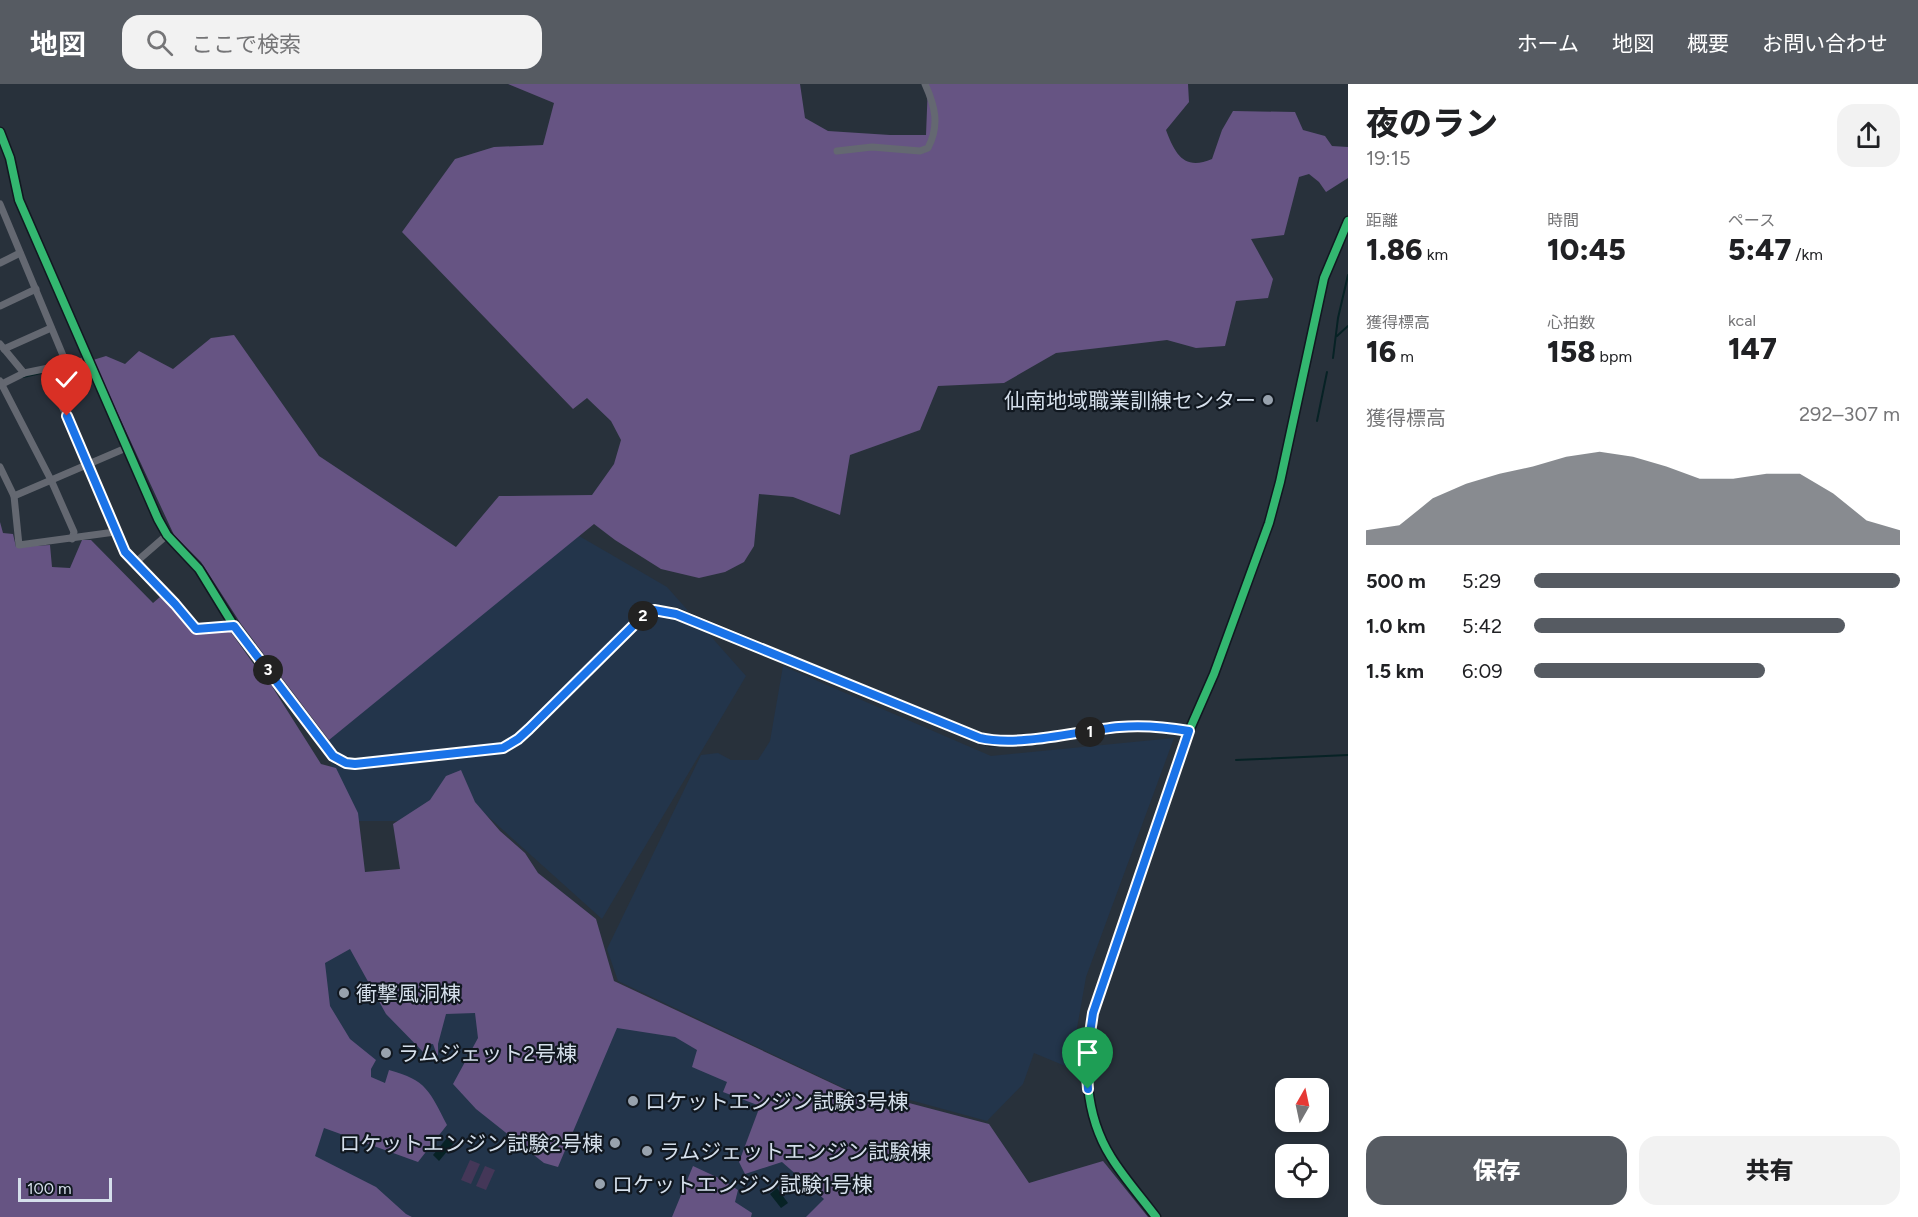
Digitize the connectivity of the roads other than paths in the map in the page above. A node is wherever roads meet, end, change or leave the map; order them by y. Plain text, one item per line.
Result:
1 (925, 84) edge
2 (0, 132) edge
3 (837, 151) dead end
4 (10, 158) junction
5 (0, 160) edge
6 (0, 204) edge
7 (3, 219) edge
8 (1348, 221) edge
9 (20, 253) junction
10 (0, 263) edge
11 (36, 290) junction
12 (0, 306) edge
13 (51, 328) junction
14 (2, 347) edge
15 (88, 360) junction
16 (67, 364) junction
17 (46, 369) junction
18 (24, 373) junction
19 (1, 383) edge
20 (126, 447) junction
21 (88, 464) junction
22 (0, 467) edge
23 (51, 480) junction
24 (14, 496) junction
25 (115, 532) junction
26 (167, 536) junction
27 (72, 539) junction
28 (136, 562) junction
29 (234, 626) junction
30 (1189, 731) junction
31 (1156, 1217) edge

1 - 3 street
2 - 4 street
4 - 5 street
4 - 15 street
6 - 7 street
7 - 9 street
8 - 30 street
9 - 10 street
9 - 11 street
11 - 12 street
11 - 13 street
13 - 14 street
13 - 16 street
14 - 18 street
15 - 16 street
15 - 20 street
16 - 17 street
17 - 18 street
17 - 21 street
18 - 19 street
19 - 23 street
20 - 21 street
20 - 26 street
21 - 23 street
21 - 25 street
22 - 24 street
23 - 24 street
23 - 27 street
24 - 27 street
25 - 27 street
25 - 28 street
26 - 28 street
26 - 29 street
28 - 29 street
29 - 30 street
30 - 31 street

